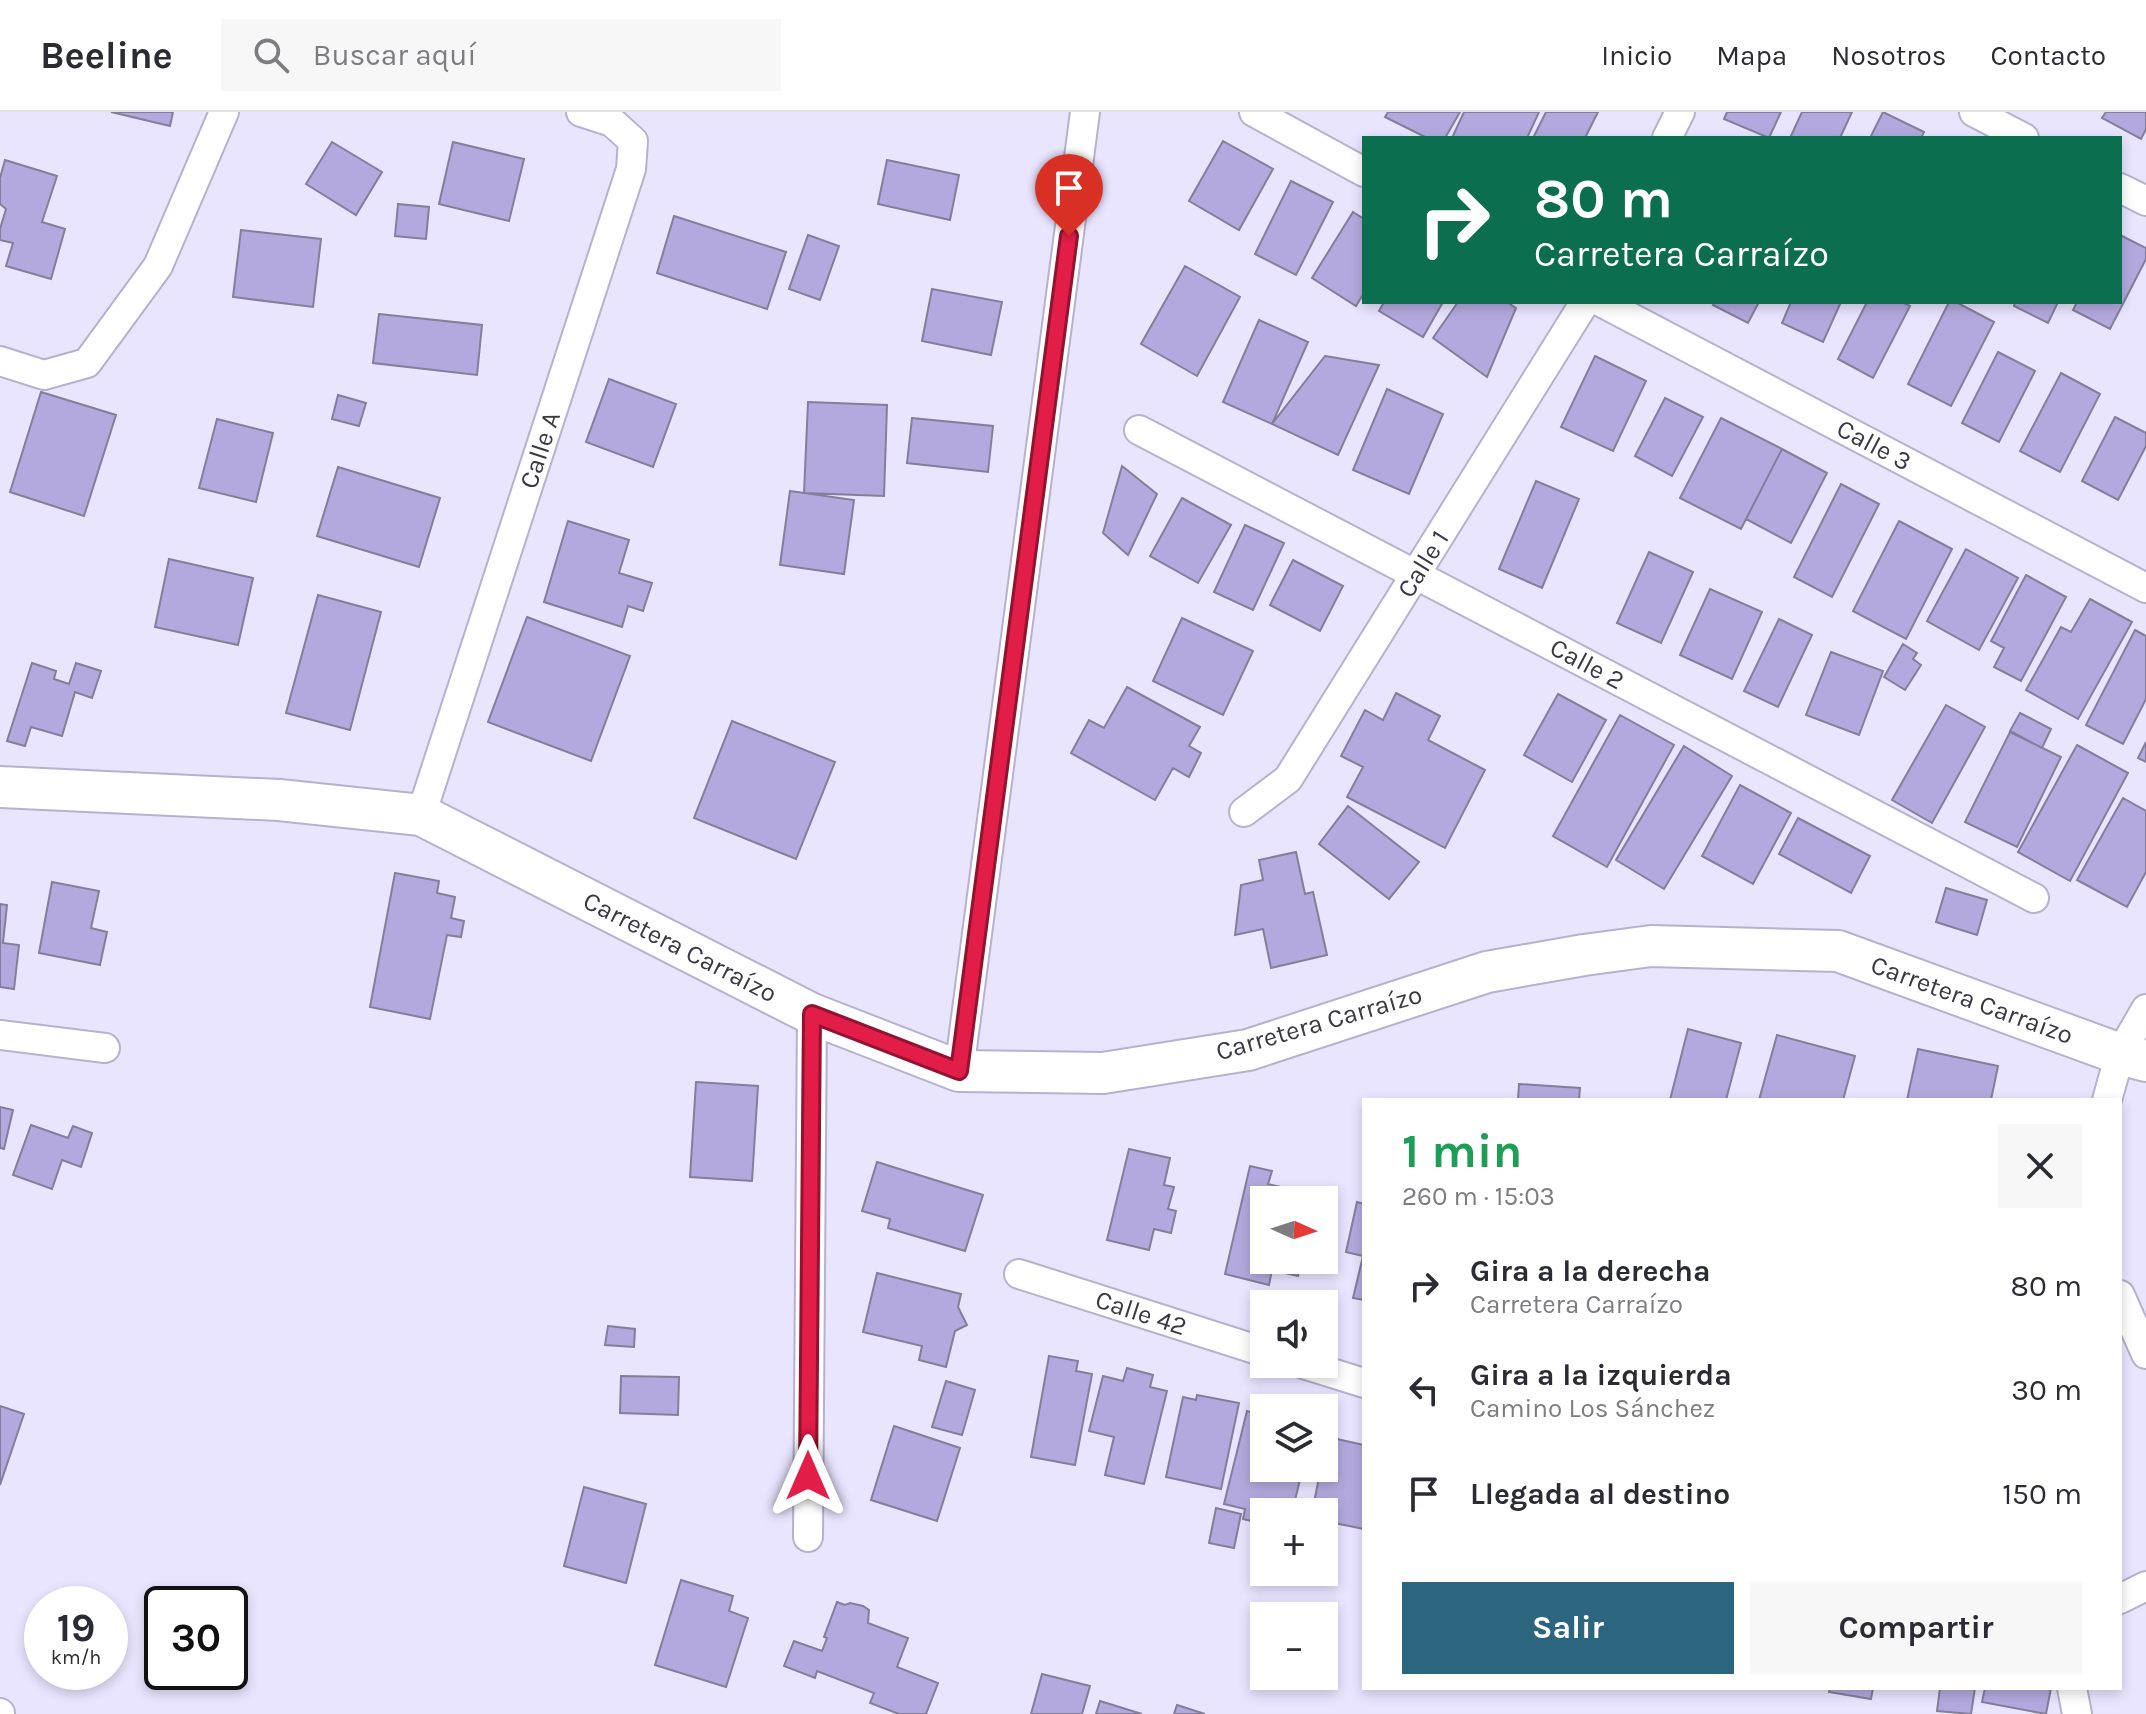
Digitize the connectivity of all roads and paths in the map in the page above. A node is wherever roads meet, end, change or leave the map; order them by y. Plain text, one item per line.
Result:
1 (224, 112) edge
2 (581, 112) edge
3 (1085, 112) edge
4 (1254, 112) edge
5 (1680, 112) edge
6 (1974, 112) edge
7 (1668, 136) edge
8 (2020, 136) edge
9 (1362, 171) edge
10 (2122, 189) edge
11 (2146, 201) edge
12 (1584, 304) edge
13 (1605, 304) edge
14 (0, 361) edge
15 (1139, 430) dead end
16 (1417, 575) junction
17 (2146, 588) edge
18 (0, 787) edge
19 (1244, 812) dead end
20 (421, 815) junction
21 (2034, 898) dead end
22 (2146, 1009) edge
23 (812, 1014) junction
24 (0, 1035) edge
25 (105, 1048) dead end
26 (2133, 1058) edge
27 (959, 1071) junction
28 (2108, 1098) edge
29 (1019, 1274) dead end
30 (2122, 1300) edge
31 (1250, 1348) edge
32 (2146, 1354) edge
33 (1338, 1375) edge
34 (1362, 1382) edge
35 (808, 1537) dead end
36 (2146, 1586) edge
37 (2122, 1598) edge
38 (2072, 1690) edge
39 (2077, 1714) edge

1 - 14 street
2 - 20 street, Calle A
3 - 27 street
4 - 9 street
5 - 7 street
6 - 8 street
10 - 11 street
12 - 16 street, Calle 1
13 - 17 street, Calle 3
15 - 16 street, Calle 2
16 - 19 street, Calle 1
16 - 21 street, Calle 2
18 - 20 street, Carretera Carraízo
20 - 23 street, Carretera Carraízo
22 - 26 street
23 - 27 street, Carretera Carraízo
23 - 35 street
24 - 25 street
26 - 27 street, Carretera Carraízo
26 - 28 street
29 - 31 street, Calle 42
30 - 32 street
33 - 34 street
36 - 37 street
38 - 39 street

